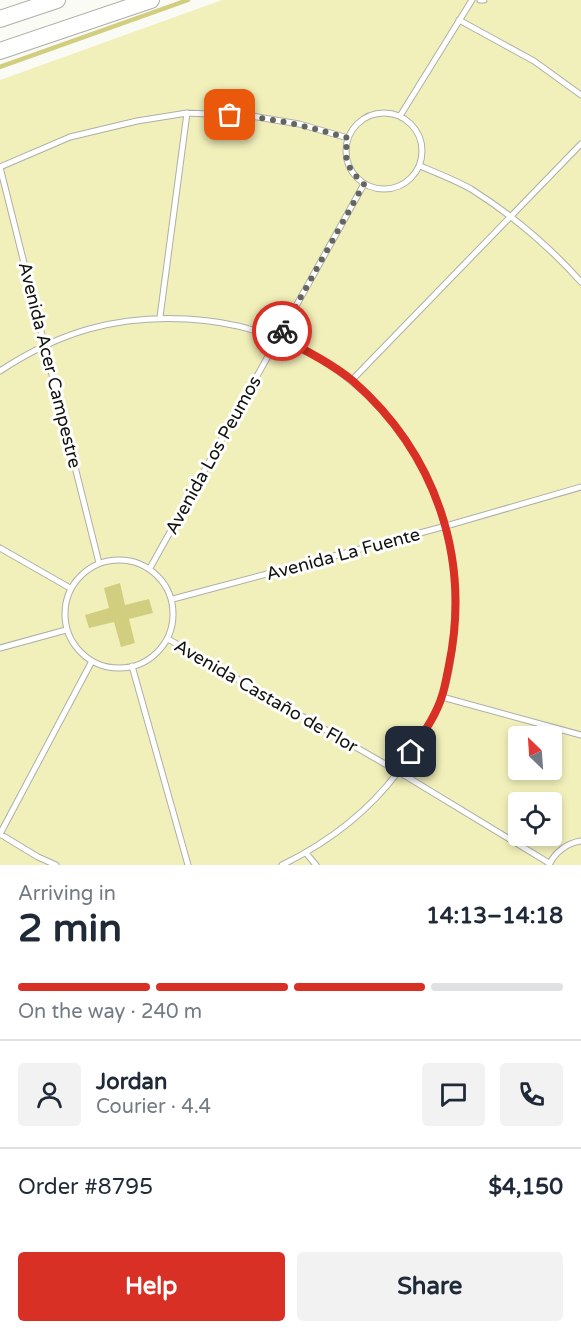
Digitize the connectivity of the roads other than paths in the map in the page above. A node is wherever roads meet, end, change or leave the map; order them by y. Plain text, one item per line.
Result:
1 (57, 0) edge
2 (151, 0) edge
3 (472, 0) edge
4 (480, 0) edge
5 (484, 0) edge
6 (0, 19) edge
7 (459, 20) junction
8 (0, 51) edge
9 (581, 95) edge
10 (187, 112) junction
11 (400, 116) junction
12 (348, 138) junction
13 (581, 144) edge
14 (420, 166) junction
15 (0, 167) edge
16 (364, 184) junction
17 (511, 217) junction
18 (581, 282) edge
19 (160, 317) junction
20 (278, 337) junction
21 (45, 344) junction
22 (0, 370) edge
23 (352, 380) junction
24 (581, 487) edge
25 (446, 526) junction
26 (0, 548) edge
27 (99, 563) junction
28 (150, 568) junction
29 (70, 588) junction
30 (173, 599) junction
31 (66, 630) junction
32 (168, 639) junction
33 (0, 648) edge
34 (92, 662) junction
35 (132, 666) junction
36 (442, 697) junction
37 (581, 735) edge
38 (399, 772) junction
39 (0, 834) edge
40 (581, 840) edge
41 (306, 853) junction
42 (549, 864) edge
43 (56, 865) edge
44 (189, 865) edge
45 (282, 865) edge
46 (316, 865) edge

1 - 6 street
2 - 8 street
3 - 7 lane
4 - 5 lane
7 - 9 lane
7 - 11 lane
10 - 12 lane
10 - 15 lane
10 - 19 lane
11 - 12 lane
11 - 14 lane
12 - 16 lane
13 - 17 lane
14 - 16 lane
14 - 17 lane
15 - 21 lane, Avenida Acer Campestre
16 - 20 lane, Avenida Los Peumos
17 - 18 lane
17 - 23 lane
19 - 20 lane
19 - 21 lane
20 - 23 lane
20 - 28 lane, Avenida Los Peumos
21 - 22 lane
21 - 27 lane, Avenida Acer Campestre
23 - 25 lane
24 - 25 lane, Avenida La Fuente
25 - 30 lane, Avenida La Fuente
25 - 36 lane
26 - 29 lane
27 - 28 lane
27 - 29 lane
28 - 30 lane
29 - 31 lane
30 - 32 lane
31 - 33 lane
31 - 34 lane
32 - 35 lane
32 - 38 lane, Avenida Castaño de Flor
34 - 35 lane
34 - 39 lane
35 - 44 lane
36 - 37 lane
36 - 38 lane
38 - 41 lane
38 - 42 lane, Avenida Castaño de Flor
39 - 43 lane
40 - 42 lane
41 - 45 lane
41 - 46 lane

